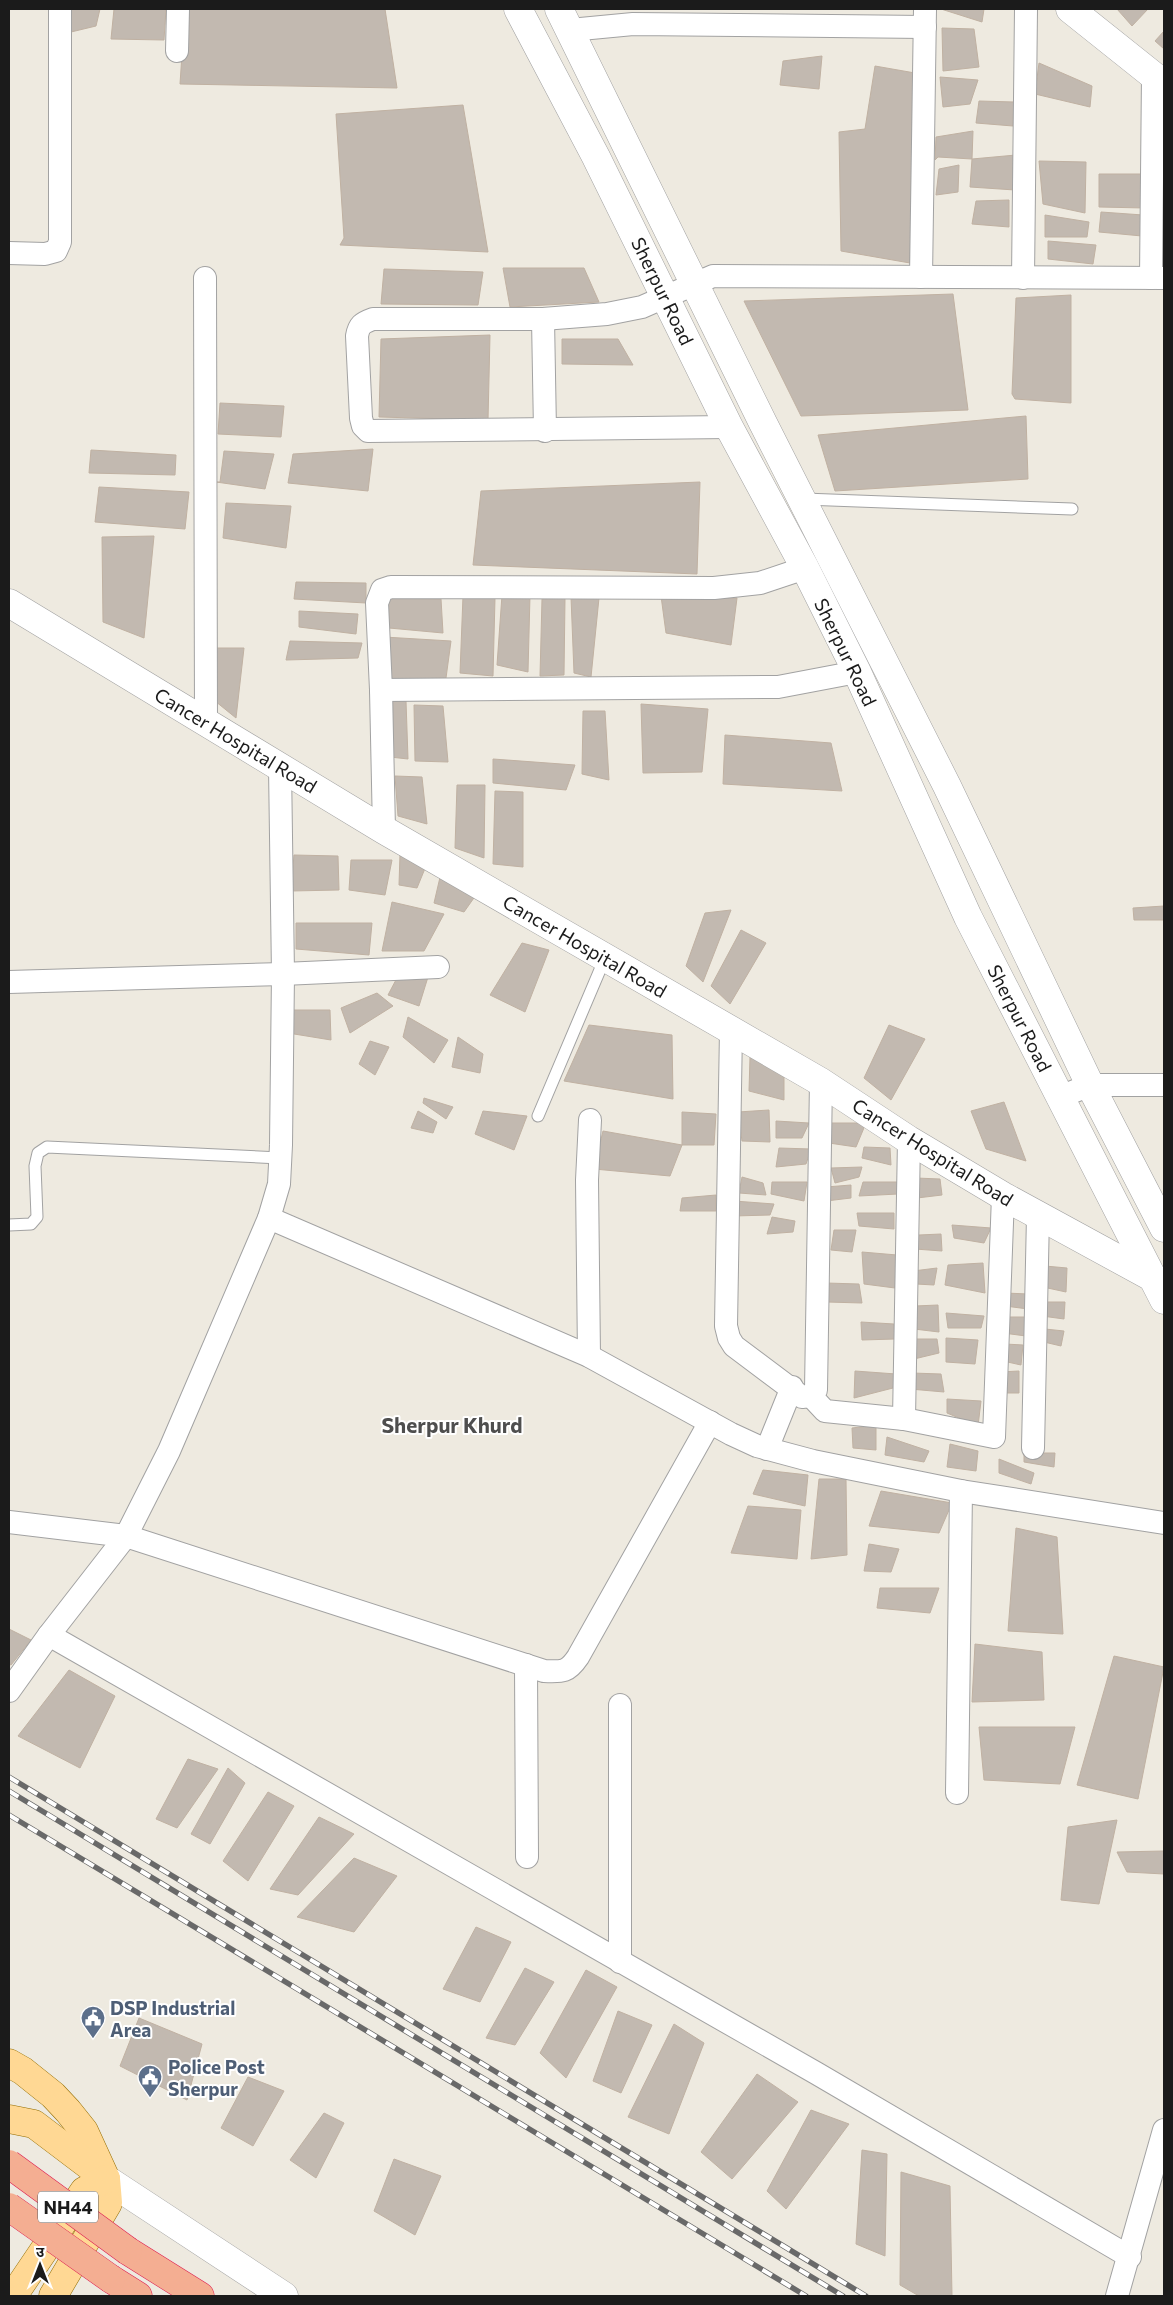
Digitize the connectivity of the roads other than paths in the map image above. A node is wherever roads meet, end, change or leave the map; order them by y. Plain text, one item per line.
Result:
1 (60, 9) edge
2 (178, 9) edge
3 (518, 9) edge
4 (1026, 9) edge
5 (1070, 9) edge
6 (925, 18) edge
7 (564, 19) edge
8 (177, 51) dead end
9 (582, 57) junction
10 (551, 73) junction
11 (1158, 80) edge
12 (9, 253) edge
13 (921, 277) junction
14 (205, 278) dead end
15 (1022, 278) junction
16 (1157, 278) edge
17 (695, 284) junction
18 (666, 297) junction
19 (543, 319) junction
20 (729, 427) junction
21 (545, 430) junction
22 (802, 499) junction
23 (1072, 509) dead end
24 (805, 568) junction
25 (9, 603) edge
26 (857, 672) junction
27 (381, 690) junction
28 (206, 722) junction
29 (280, 767) junction
30 (384, 830) junction
31 (605, 958) junction
32 (438, 967) dead end
33 (283, 974) junction
34 (9, 982) edge
35 (730, 1030) junction
36 (821, 1082) junction
37 (1090, 1085) junction
38 (1164, 1085) edge
39 (1060, 1096) junction
40 (538, 1116) dead end
41 (590, 1120) dead end
42 (908, 1140) junction
43 (280, 1158) junction
44 (1003, 1196) junction
45 (1038, 1216) junction
46 (269, 1218) junction
47 (9, 1226) edge
48 (1164, 1228) edge
49 (1161, 1287) edge
50 (590, 1356) junction
51 (801, 1392) junction
52 (904, 1419) junction
53 (710, 1422) junction
54 (1033, 1448) dead end
55 (767, 1449) junction
56 (961, 1491) junction
57 (9, 1522) edge
58 (1164, 1523) edge
59 (126, 1536) junction
60 (49, 1636) junction
61 (526, 1665) junction
62 (9, 1692) edge
63 (620, 1705) dead end
64 (957, 1793) dead end
65 (526, 1857) dead end
66 (620, 1962) junction
67 (9, 2063) edge
68 (9, 2119) edge
69 (1164, 2130) edge
70 (9, 2164) edge
71 (106, 2179) junction
72 (9, 2207) edge
73 (1130, 2257) junction
74 (13, 2296) edge
75 (53, 2296) edge
76 (138, 2296) edge
77 (200, 2296) edge
78 (284, 2296) edge
79 (1117, 2296) edge

1 - 12 street
2 - 8 street
3 - 10 street, Sherpur Road
4 - 15 street
5 - 11 street
6 - 7 street
6 - 13 street
7 - 9 street, Sherpur Road
9 - 10 street
9 - 17 street, Sherpur Road
10 - 18 street, Sherpur Road
11 - 16 street
13 - 15 street
13 - 17 street
14 - 28 street
15 - 16 street
17 - 18 street
17 - 22 street, Sherpur Road
18 - 19 street
18 - 20 street, Sherpur Road
19 - 21 street
19 - 21 street
20 - 21 street
20 - 24 street, Sherpur Road
22 - 23 lane
22 - 37 street, Sherpur Road
24 - 26 street, Sherpur Road
24 - 27 street
25 - 28 street, Cancer Hospital Road
26 - 27 street
26 - 39 street, Sherpur Road
27 - 30 street
28 - 29 street, Cancer Hospital Road
29 - 30 street, Cancer Hospital Road
29 - 33 street
30 - 31 street, Cancer Hospital Road
31 - 35 street, Cancer Hospital Road
31 - 40 lane
32 - 33 street
33 - 34 street
33 - 43 street
35 - 36 street, Cancer Hospital Road
35 - 51 street
36 - 42 street, Cancer Hospital Road
36 - 51 street
37 - 38 street
37 - 39 street
37 - 48 street, Sherpur Road
39 - 49 street, Sherpur Road
41 - 50 street
42 - 44 street, Cancer Hospital Road
42 - 52 street
43 - 46 street
43 - 47 lane
44 - 45 street, Cancer Hospital Road
44 - 52 street
45 - 49 street, Cancer Hospital Road
45 - 54 street
46 - 50 street
46 - 59 street
50 - 53 street
51 - 52 street
51 - 55 street
53 - 55 street
53 - 61 street
55 - 56 street
56 - 58 street
56 - 64 street
57 - 59 street
59 - 60 street
59 - 61 street
60 - 62 street
60 - 66 street
61 - 65 street
63 - 66 street
66 - 73 street
67 - 71 main road
68 - 71 main road
69 - 73 street
70 - 77 highway, NH44, bridge
71 - 74 main road
71 - 75 main road
71 - 78 street
72 - 76 highway, NH44, bridge
73 - 79 street

